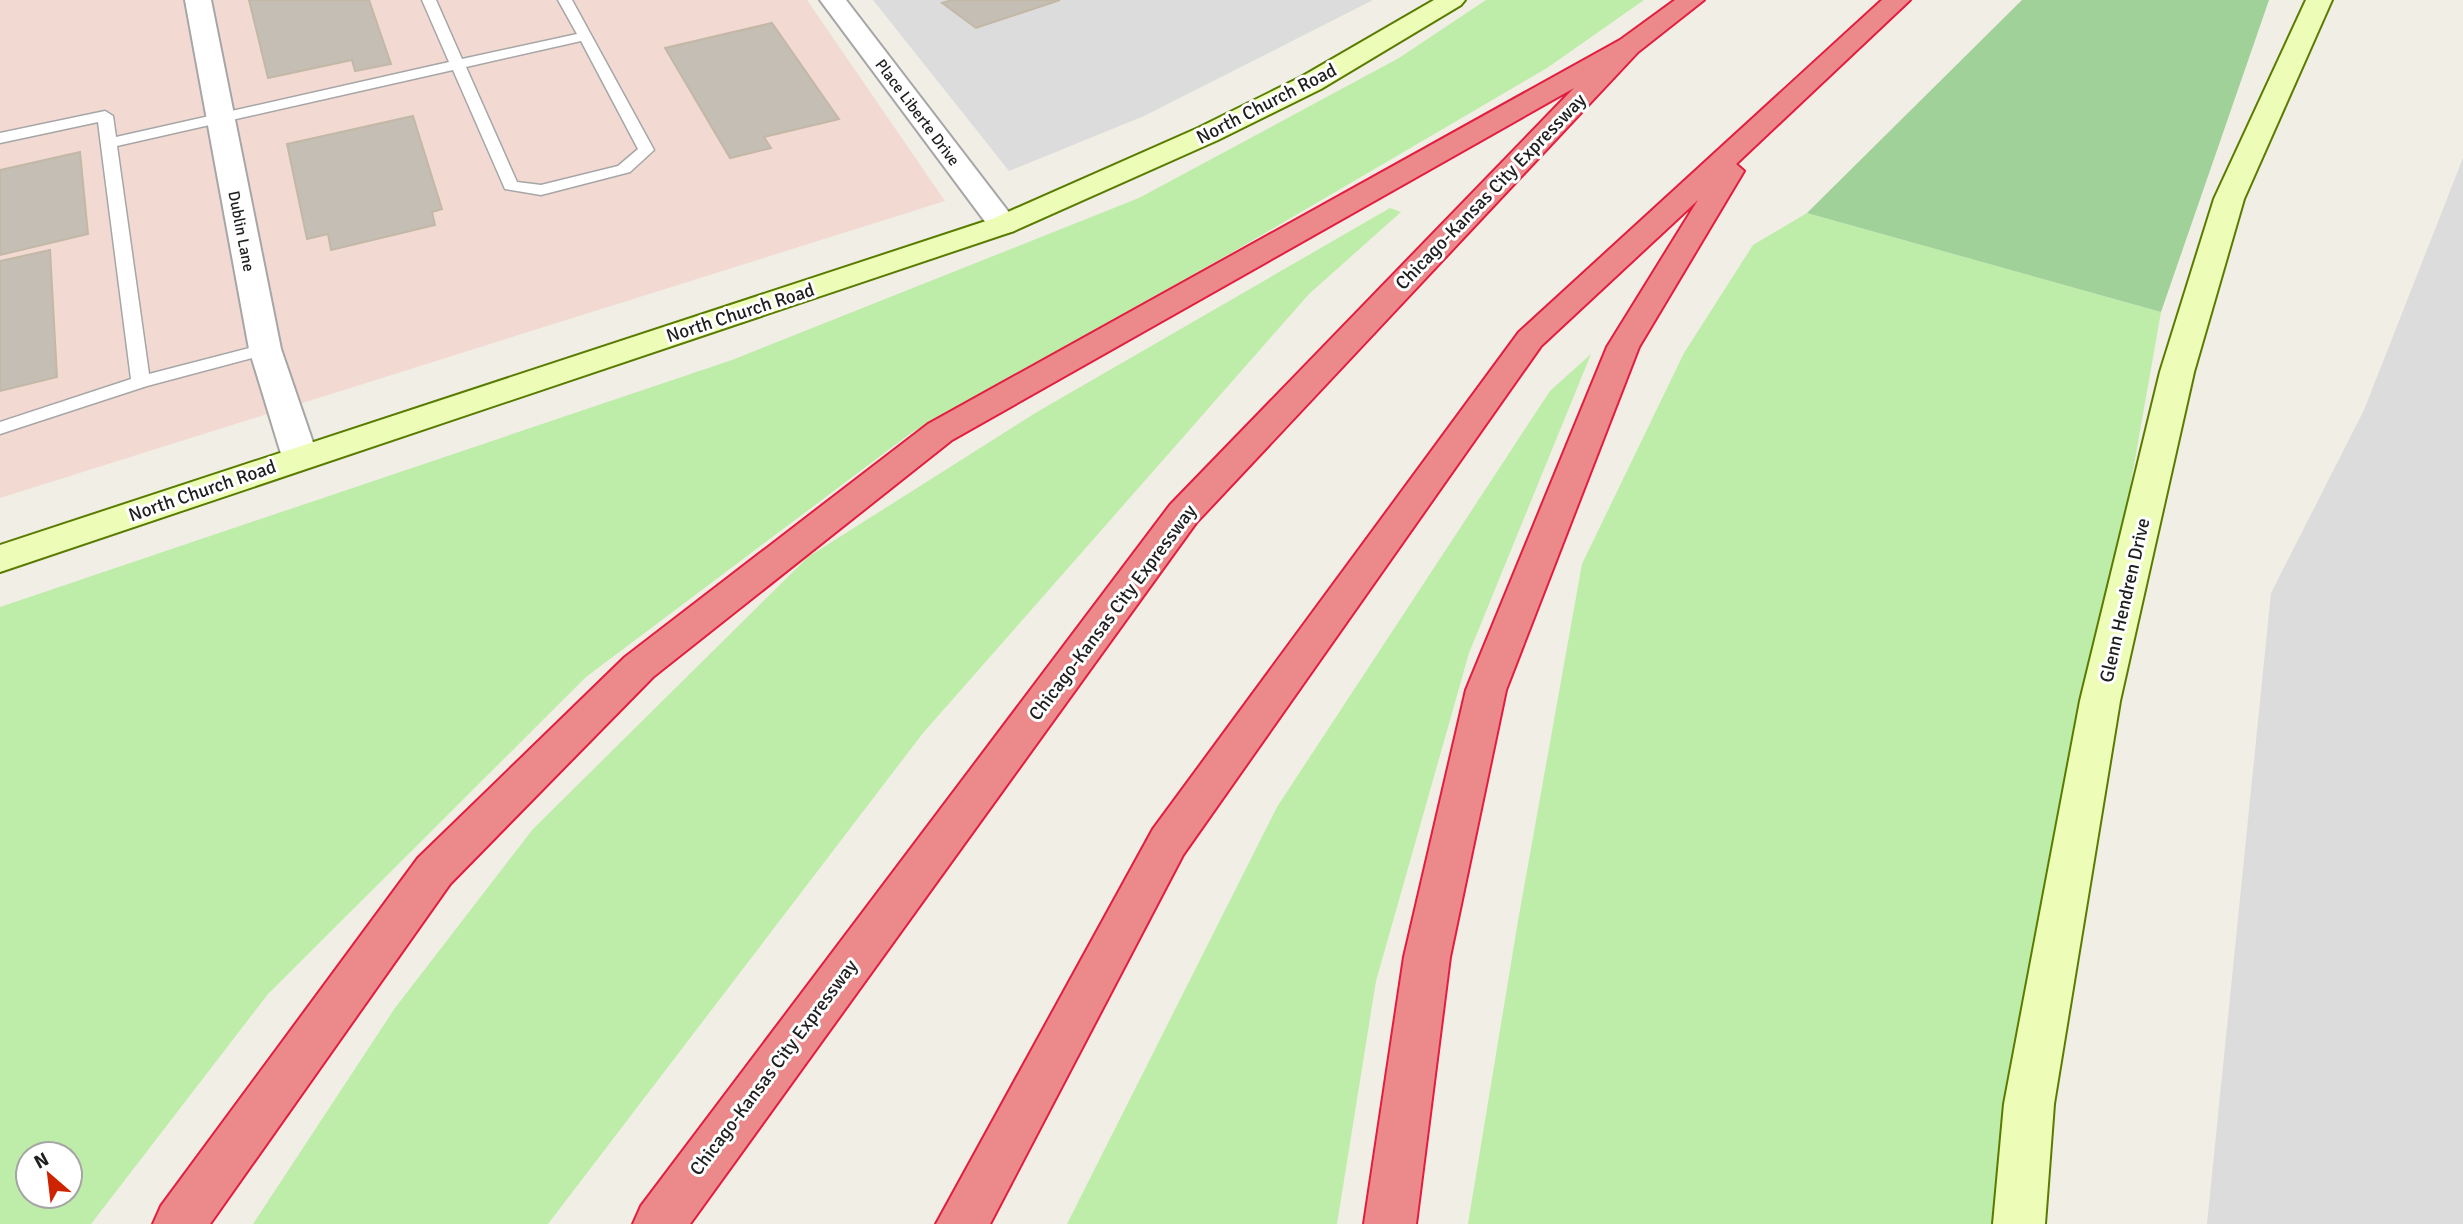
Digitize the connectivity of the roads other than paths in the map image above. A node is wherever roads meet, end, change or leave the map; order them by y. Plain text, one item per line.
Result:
1 (198, 0) edge
2 (429, 0) edge
3 (565, 0) edge
4 (833, 0) edge
5 (1452, 0) edge
6 (1691, 0) edge
7 (1897, 0) edge
8 (2319, 0) edge
9 (585, 36) junction
10 (1629, 47) junction
11 (457, 65) junction
12 (221, 119) junction
13 (1754, 133) junction
14 (0, 138) edge
15 (110, 143) junction
16 (1003, 225) junction
17 (265, 349) junction
18 (141, 382) junction
19 (0, 428) edge
20 (300, 457) junction
21 (0, 559) edge
22 (179, 1224) edge
23 (659, 1224) edge
24 (962, 1224) edge
25 (1390, 1224) edge
26 (2019, 1224) edge

1 - 12 street, Dublin Lane
2 - 11 lane
3 - 9 lane
4 - 16 street, Place Liberte Drive
5 - 16 street, North Church Road
6 - 10 highway, Chicago-Kansas City Expressway
7 - 13 highway
8 - 26 street, Glenn Hendren Drive
9 - 11 lane
9 - 11 lane
10 - 22 highway
10 - 23 highway, Chicago-Kansas City Expressway
11 - 12 lane
12 - 15 lane
12 - 17 street, Dublin Lane
13 - 24 highway
13 - 25 highway
14 - 15 lane
15 - 18 lane
16 - 20 street, North Church Road
17 - 18 lane
17 - 20 street, Dublin Lane
18 - 19 lane
20 - 21 street, North Church Road

